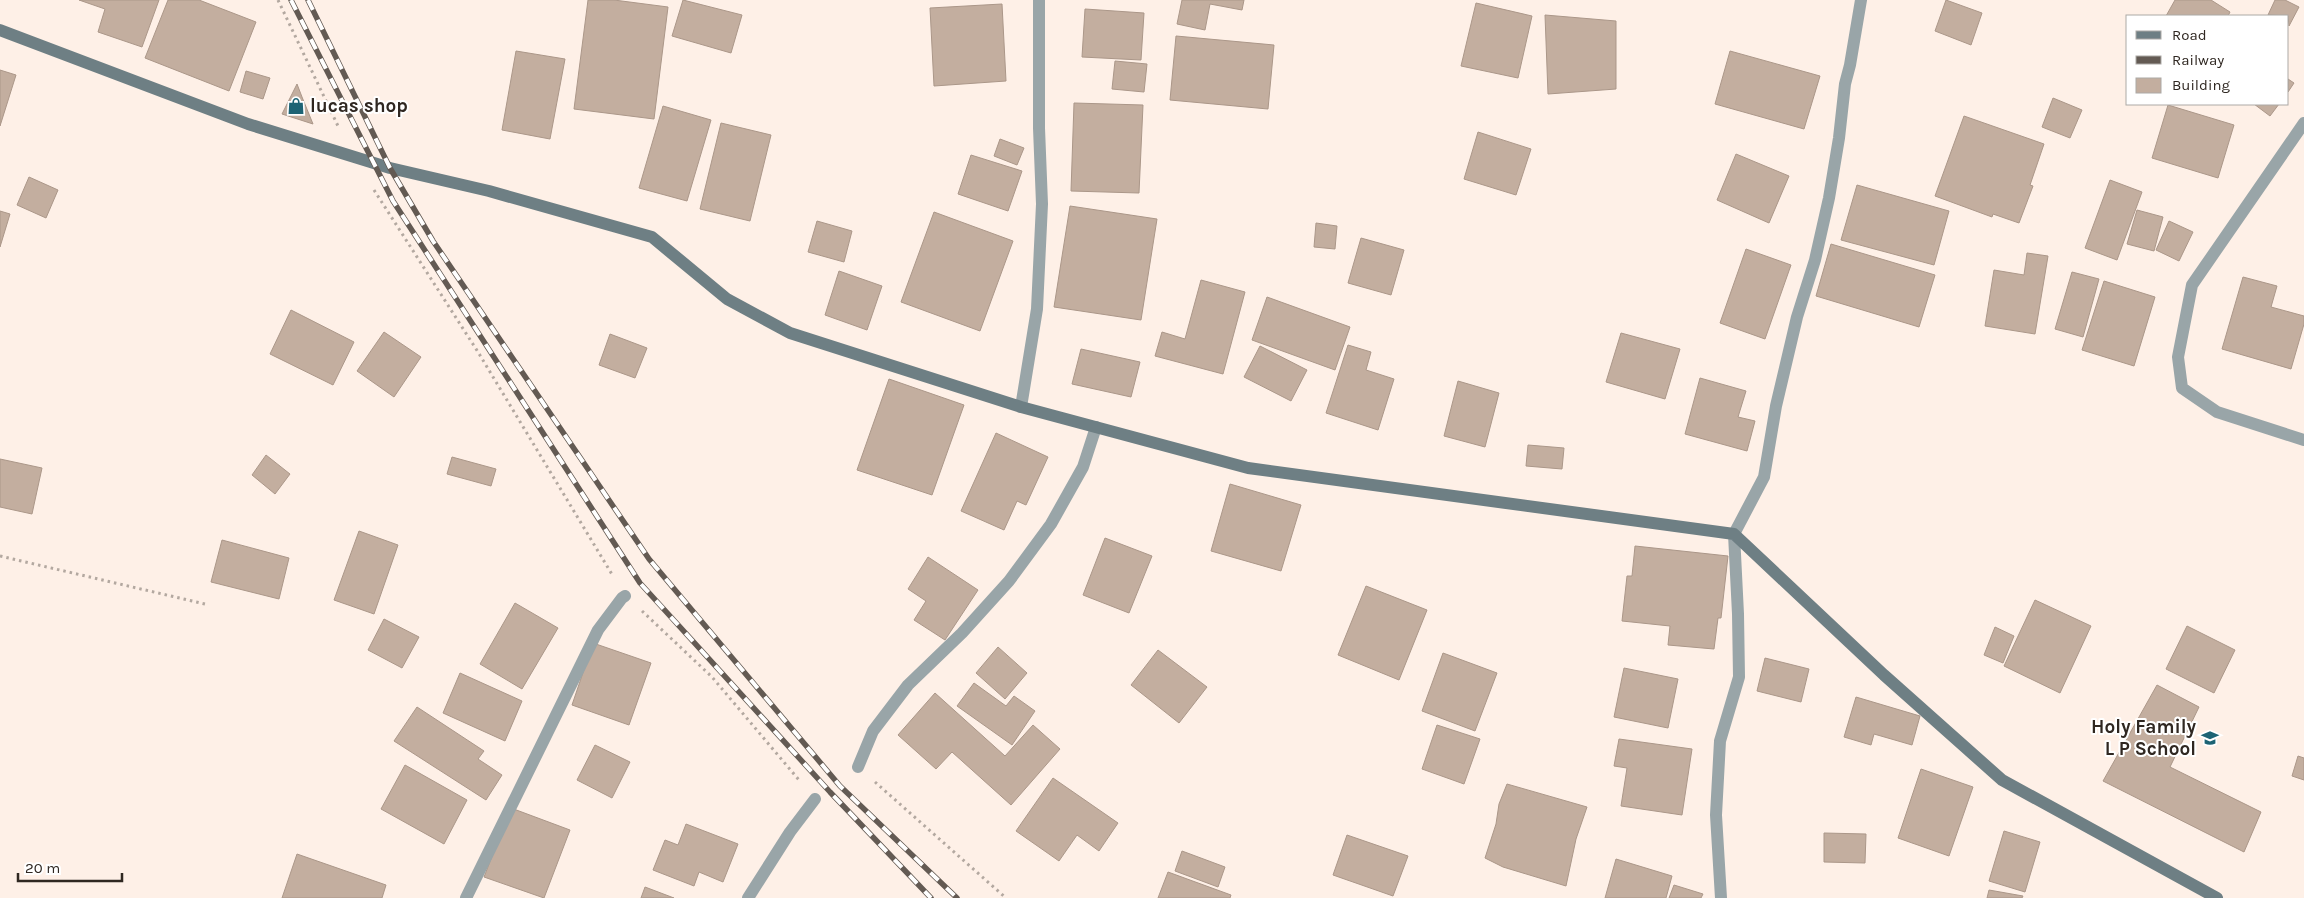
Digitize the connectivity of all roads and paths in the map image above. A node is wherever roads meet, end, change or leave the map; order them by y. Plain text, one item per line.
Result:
1 (278, 0) edge
2 (1039, 0) edge
3 (1861, 0) edge
4 (0, 30) edge
5 (2304, 123) edge
6 (353, 157) junction
7 (478, 352) dead end
8 (1021, 407) junction
9 (1096, 427) junction
10 (2304, 440) edge
11 (1734, 534) junction
12 (0, 556) edge
13 (625, 596) dead end
14 (204, 604) dead end
15 (858, 767) joint
16 (815, 799) dead end
17 (466, 898) edge
18 (748, 898) edge
19 (1006, 898) edge
20 (1721, 898) edge
21 (2216, 898) edge

1 - 6 path
2 - 8 street
3 - 11 street
4 - 6 street
5 - 10 street
6 - 7 path
6 - 8 street
8 - 9 street
9 - 11 street
9 - 15 street
11 - 20 street
11 - 21 street
12 - 14 path
13 - 17 street
15 - 19 path
16 - 18 street

